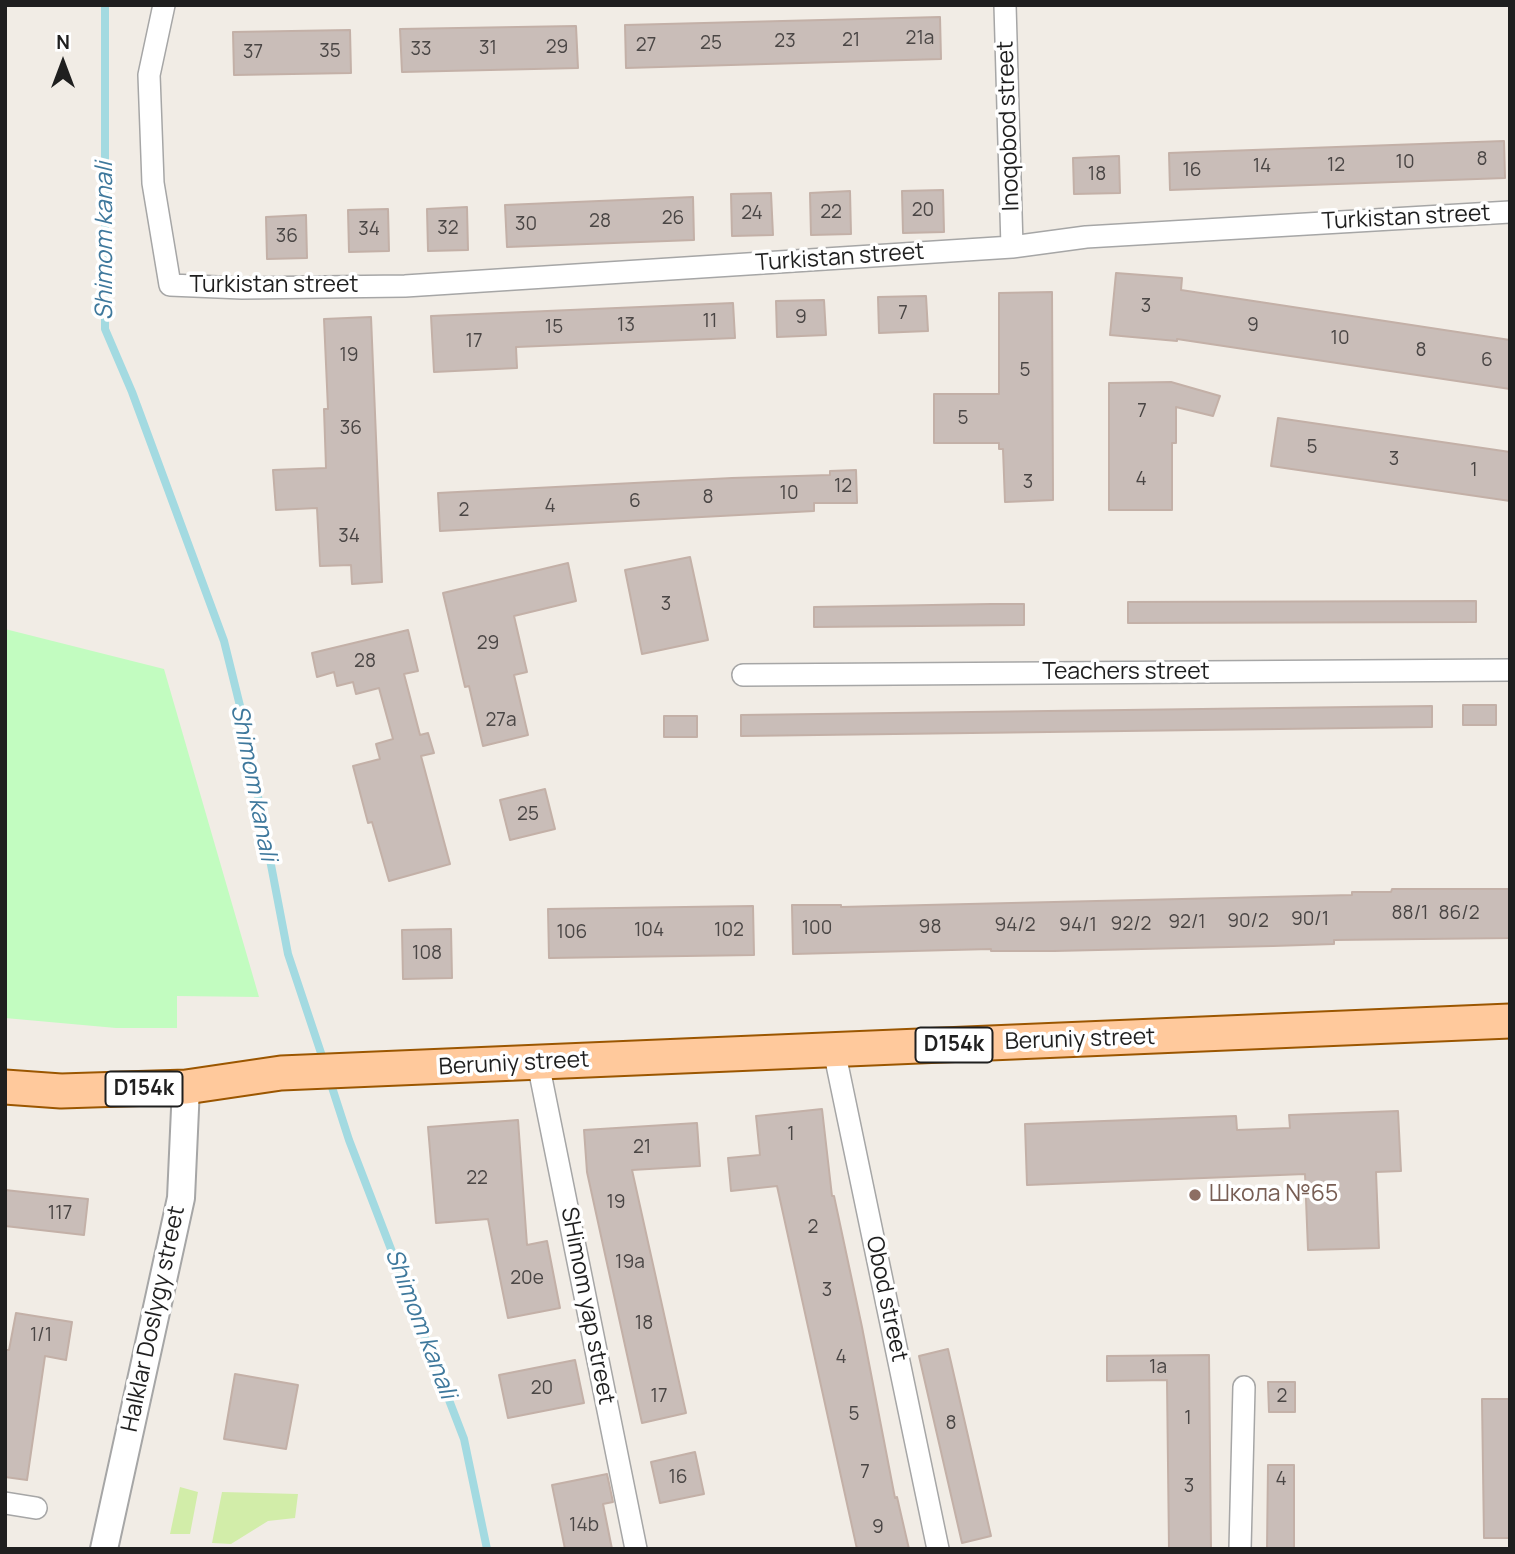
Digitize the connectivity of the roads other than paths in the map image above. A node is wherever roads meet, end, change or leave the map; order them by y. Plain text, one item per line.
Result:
1 (164, 5) edge
2 (1005, 5) edge
3 (1510, 212) edge
4 (1012, 247) junction
5 (1510, 670) edge
6 (743, 675) dead end
7 (1510, 1021) edge
8 (834, 1050) junction
9 (538, 1063) junction
10 (5, 1087) edge
11 (186, 1087) junction
12 (1244, 1387) dead end
13 (5, 1503) edge
14 (36, 1508) dead end
15 (104, 1549) edge
16 (636, 1549) edge
17 (938, 1549) edge
18 (1240, 1549) edge

1 - 4 street, Turkistan street
2 - 4 street, Inoqobod street
3 - 4 street, Turkistan street
5 - 6 street, Teachers street
7 - 8 main road, Beruniy street / D154k
8 - 9 main road, Beruniy street / D154k
8 - 17 street, Obod street
9 - 11 main road, Beruniy street / D154k
9 - 16 street, SHimom yap street
10 - 11 main road, D154k
11 - 15 street, Halklar Doslygy street
12 - 18 street
13 - 14 street

